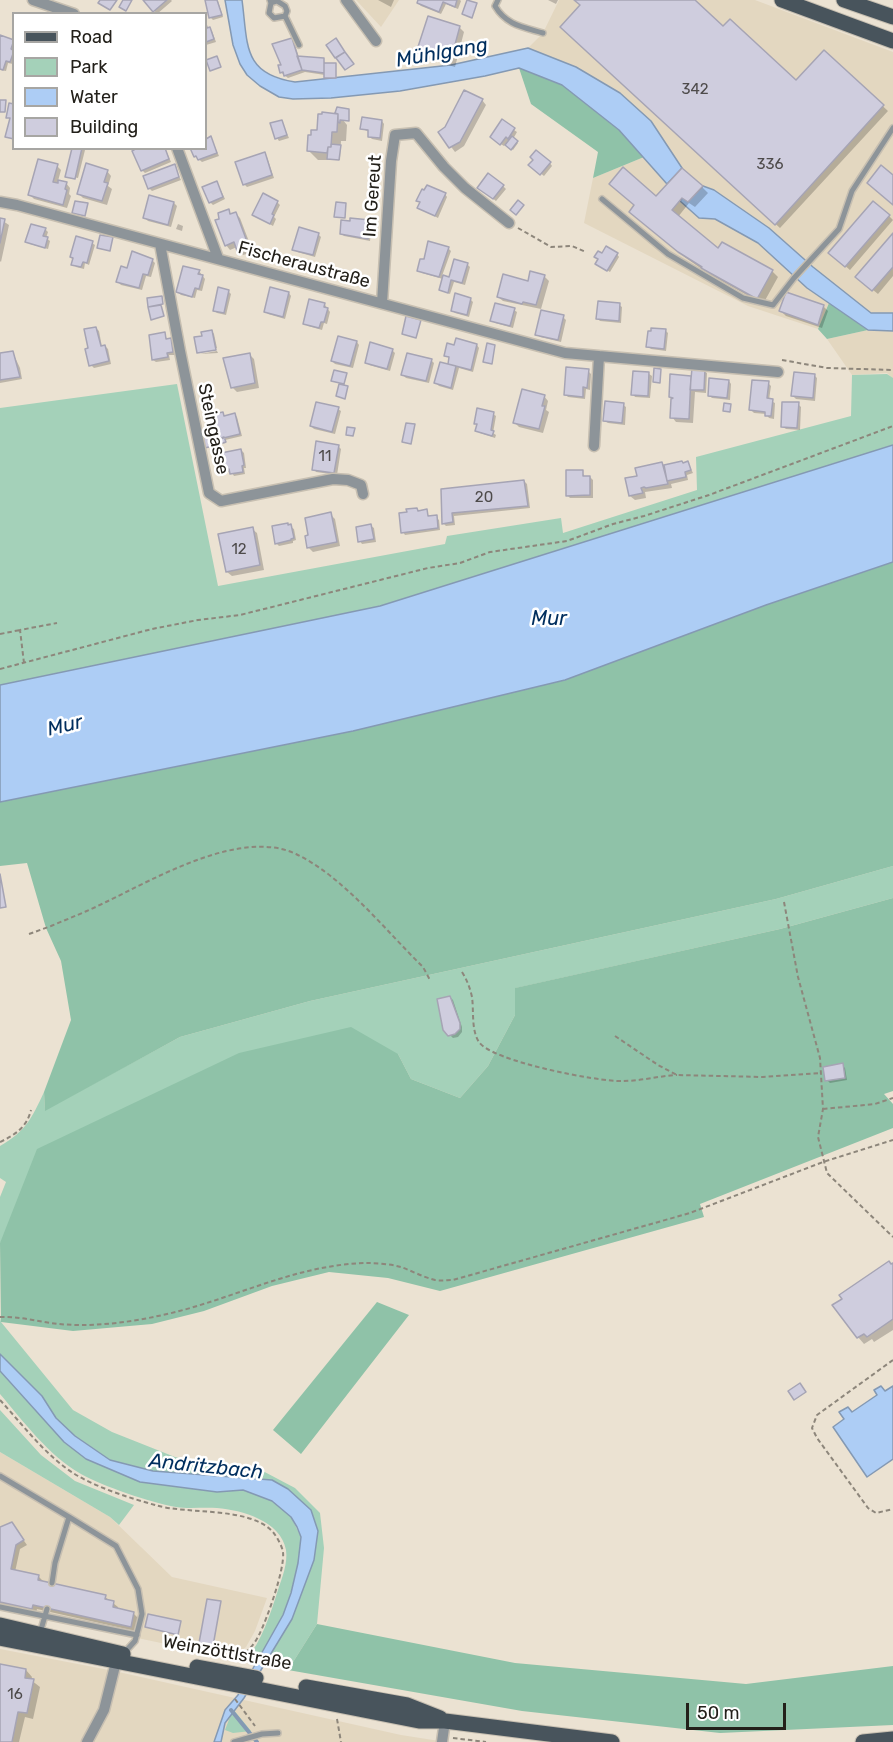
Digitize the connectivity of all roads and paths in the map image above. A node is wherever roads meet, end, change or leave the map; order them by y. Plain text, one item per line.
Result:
1 (33, 0) edge
2 (346, 0) edge
3 (498, 0) edge
4 (782, 0) edge
5 (844, 0) edge
6 (271, 1) edge
7 (68, 12) edge
8 (285, 16) junction
9 (893, 17) edge
10 (543, 33) dead end
11 (376, 41) dead end
12 (893, 41) edge
13 (299, 45) dead end
14 (893, 128) edge
15 (178, 150) edge
16 (602, 199) dead end
17 (0, 202) edge
18 (509, 223) joint
19 (160, 244) junction
20 (586, 252) dead end
21 (218, 258) junction
22 (382, 303) junction
23 (599, 356) junction
24 (781, 360) dead end
25 (893, 370) edge
26 (778, 372) dead end
27 (893, 426) edge
28 (594, 446) dead end
29 (363, 494) dead end
30 (57, 623) dead end
31 (20, 630) junction
32 (0, 634) edge
33 (24, 663) junction
34 (0, 669) edge
35 (784, 902) dead end
36 (29, 934) dead end
37 (462, 972) dead end
38 (430, 980) dead end
39 (615, 1036) dead end
40 (820, 1073) junction
41 (676, 1075) junction
42 (893, 1098) edge
43 (823, 1109) junction
44 (31, 1110) dead end
45 (893, 1140) edge
46 (0, 1142) edge
47 (823, 1162) junction
48 (893, 1237) edge
49 (0, 1317) edge
50 (893, 1360) edge
51 (0, 1400) edge
52 (0, 1476) edge
53 (893, 1509) edge
54 (69, 1517) junction
55 (52, 1583) dead end
56 (0, 1607) edge
57 (47, 1609) dead end
58 (45, 1616) junction
59 (0, 1625) edge
60 (136, 1635) junction
61 (0, 1638) edge
62 (36, 1639) junction
63 (120, 1658) junction
64 (236, 1679) junction
65 (336, 1716) dead end
66 (250, 1720) dead end
67 (445, 1720) junction
68 (278, 1733) dead end
69 (456, 1738) dead end
70 (893, 1739) edge
71 (87, 1742) edge
72 (234, 1742) edge
73 (341, 1742) edge
74 (442, 1742) edge
75 (486, 1742) edge
76 (612, 1742) edge
77 (863, 1742) edge

1 - 7 street
2 - 11 street
3 - 10 lane
4 - 12 main road
5 - 9 main road
6 - 8 lane
6 - 8 lane
8 - 13 lane
14 - 16 lane
15 - 21 street
17 - 19 street, Fischeraustraße
18 - 20 path
18 - 22 street, Im Gereut
19 - 21 street, Fischeraustraße
19 - 29 street, Steingasse
21 - 22 street, Fischeraustraße
22 - 23 street, Fischeraustraße
23 - 26 street, Fischeraustraße
23 - 28 street
24 - 25 path
27 - 33 path
30 - 31 path
31 - 32 path
31 - 33 path
33 - 34 path
35 - 40 path
36 - 38 path
37 - 41 path
39 - 41 path
40 - 41 path
40 - 43 path
42 - 43 path
43 - 47 path
44 - 46 path
45 - 47 path
47 - 48 path
47 - 49 path
50 - 53 path
51 - 64 path
52 - 54 lane
54 - 55 lane
54 - 60 lane
56 - 58 lane
57 - 58 lane
58 - 60 lane
58 - 62 lane
59 - 62 main road, Weinzöttlstraße
60 - 63 lane
61 - 62 main road, Weinzöttlstraße
62 - 63 main road, Weinzöttlstraße
63 - 64 main road, Weinzöttlstraße
63 - 71 street
64 - 66 path
64 - 67 main road, Weinzöttlstraße
65 - 73 path
67 - 74 street
67 - 76 main road, Weinzöttlstraße
68 - 72 lane
69 - 75 path
70 - 77 main road

